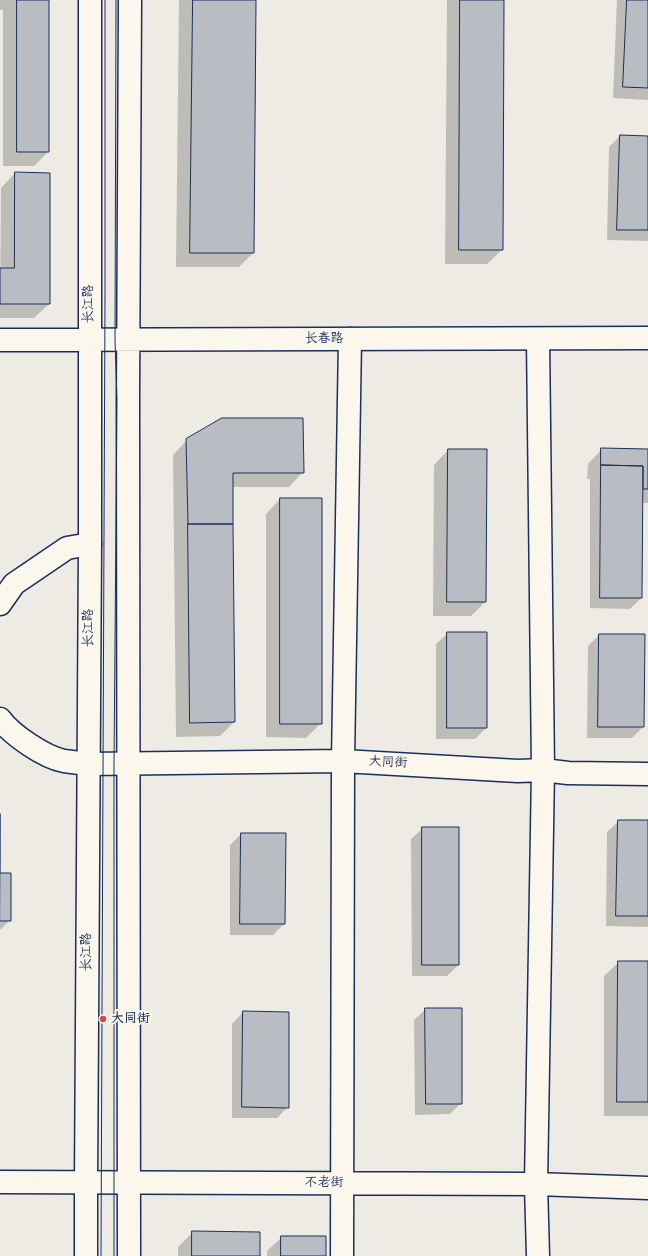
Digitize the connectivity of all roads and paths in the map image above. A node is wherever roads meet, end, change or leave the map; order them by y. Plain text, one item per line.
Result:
1 (90, 0) edge
2 (130, 0) edge
3 (648, 338) edge
4 (89, 339) junction
5 (350, 339) junction
6 (538, 339) junction
7 (0, 340) edge
8 (128, 340) junction
9 (90, 544) junction
10 (0, 604) edge
11 (0, 719) edge
12 (343, 761) junction
13 (88, 764) junction
14 (128, 764) junction
15 (543, 770) junction
16 (648, 774) edge
17 (0, 1182) edge
18 (86, 1182) junction
19 (128, 1182) junction
20 (342, 1183) junction
21 (536, 1184) junction
22 (648, 1188) edge
23 (86, 1256) edge
24 (129, 1256) edge
25 (342, 1256) edge
26 (538, 1256) edge

1 - 4 street, 长江路
2 - 8 street
3 - 6 street, 长春路
4 - 7 street, 长春路
4 - 8 street, 长春路
4 - 9 street, 长江路
5 - 6 street, 长春路
5 - 8 street, 长春路
5 - 12 street
6 - 15 street
8 - 14 street
9 - 10 street
9 - 13 street, 长江路
11 - 13 street, 大同街
12 - 14 street, 大同街
12 - 15 street, 大同街
12 - 20 street
13 - 14 street, 大同街
13 - 18 street, 长江路
14 - 19 street
15 - 16 street, 大同街
15 - 21 street
17 - 18 street, 不老街
18 - 19 street, 不老街
18 - 23 street, 长江路
19 - 20 street, 不老街
19 - 24 street
20 - 21 street, 不老街
20 - 25 street
21 - 22 street, 不老街
21 - 26 street

